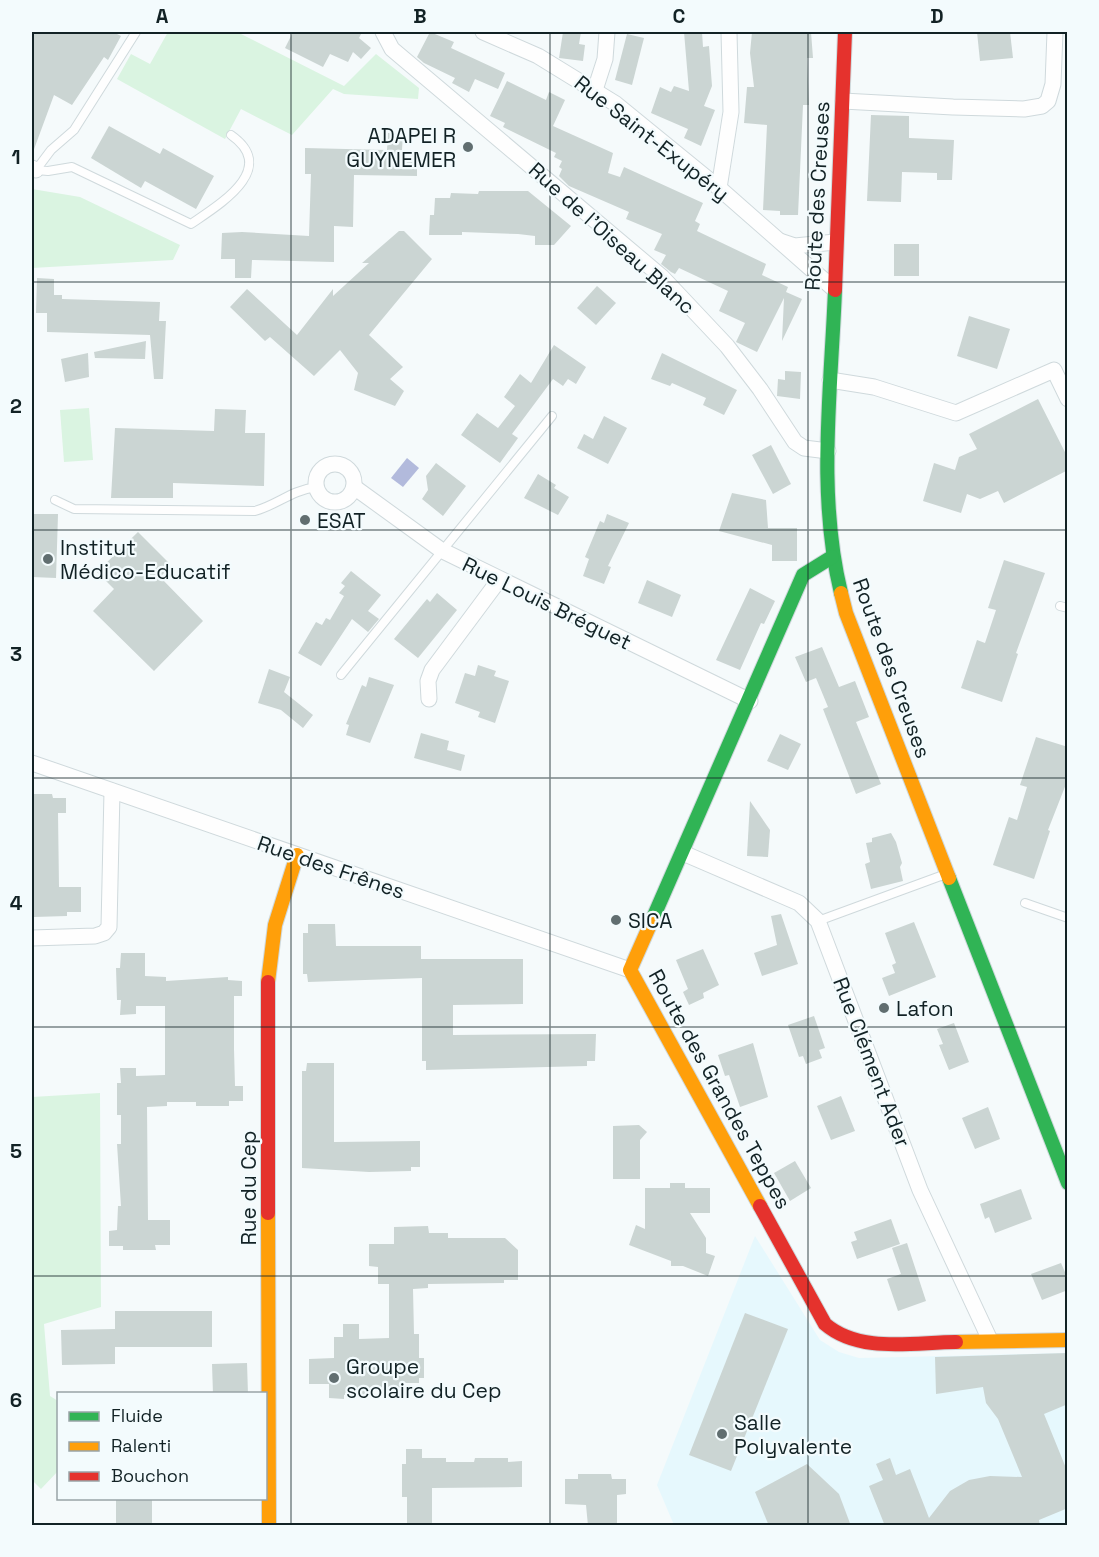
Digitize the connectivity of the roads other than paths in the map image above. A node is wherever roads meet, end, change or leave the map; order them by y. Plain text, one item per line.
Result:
1 (136, 32) edge
2 (383, 32) edge
3 (483, 32) edge
4 (607, 32) edge
5 (729, 32) edge
6 (845, 32) edge
7 (1055, 32) edge
8 (595, 90) junction
9 (843, 101) junction
10 (231, 135) dead end
11 (34, 169) edge
12 (719, 188) junction
13 (780, 241) junction
14 (835, 242) junction
15 (834, 289) junction
16 (830, 380) junction
17 (1068, 399) edge
18 (552, 416) dead end
19 (828, 451) junction
20 (316, 487) junction
21 (354, 487) junction
22 (55, 500) dead end
23 (441, 550) junction
24 (832, 557) junction
25 (499, 580) junction
26 (341, 675) dead end
27 (429, 699) dead end
28 (750, 701) junction
29 (32, 763) edge
30 (111, 791) junction
31 (683, 853) junction
32 (297, 855) junction
33 (948, 873) junction
34 (1025, 903) dead end
35 (1068, 918) edge
36 (818, 921) junction
37 (32, 938) edge
38 (630, 970) junction
39 (1068, 1182) edge
40 (1068, 1340) edge
41 (990, 1341) junction
42 (269, 1526) edge

1 - 11 lane
2 - 19 street, Rue de l'Oiseau Blanc
3 - 8 street, Rue Saint-Exupéry
4 - 8 street
5 - 12 street
6 - 9 street, Route des Creuses
7 - 9 street
8 - 12 street, Rue Saint-Exupéry
9 - 14 street, Route des Creuses
10 - 11 lane
12 - 13 street, Rue Saint-Exupéry
13 - 14 street
13 - 15 street, Rue Saint-Exupéry
14 - 15 street, Route des Creuses
15 - 16 street, Route des Creuses
16 - 17 street
16 - 19 street, Route des Creuses
18 - 23 lane
19 - 24 street, Route des Creuses
20 - 21 street
20 - 21 street, Rue Louis Bréguet
20 - 22 lane
21 - 23 street, Rue Louis Bréguet
23 - 25 street, Rue Louis Bréguet
23 - 26 lane
24 - 28 street, Route des Grandes Teppes
24 - 33 street, Route des Creuses
25 - 27 street
25 - 28 street, Rue Louis Bréguet
28 - 31 street, Route des Grandes Teppes
29 - 30 street, Rue des Frênes
30 - 32 street, Rue des Frênes
30 - 37 street
31 - 36 street, Rue Clément Ader
31 - 38 street, Route des Grandes Teppes
32 - 38 street, Rue des Frênes
32 - 42 street, Rue du Cep
33 - 36 lane
33 - 39 street, Route des Creuses
34 - 35 lane
36 - 41 street, Rue Clément Ader
38 - 41 street, Route des Grandes Teppes
40 - 41 street, Route des Grandes Teppes

